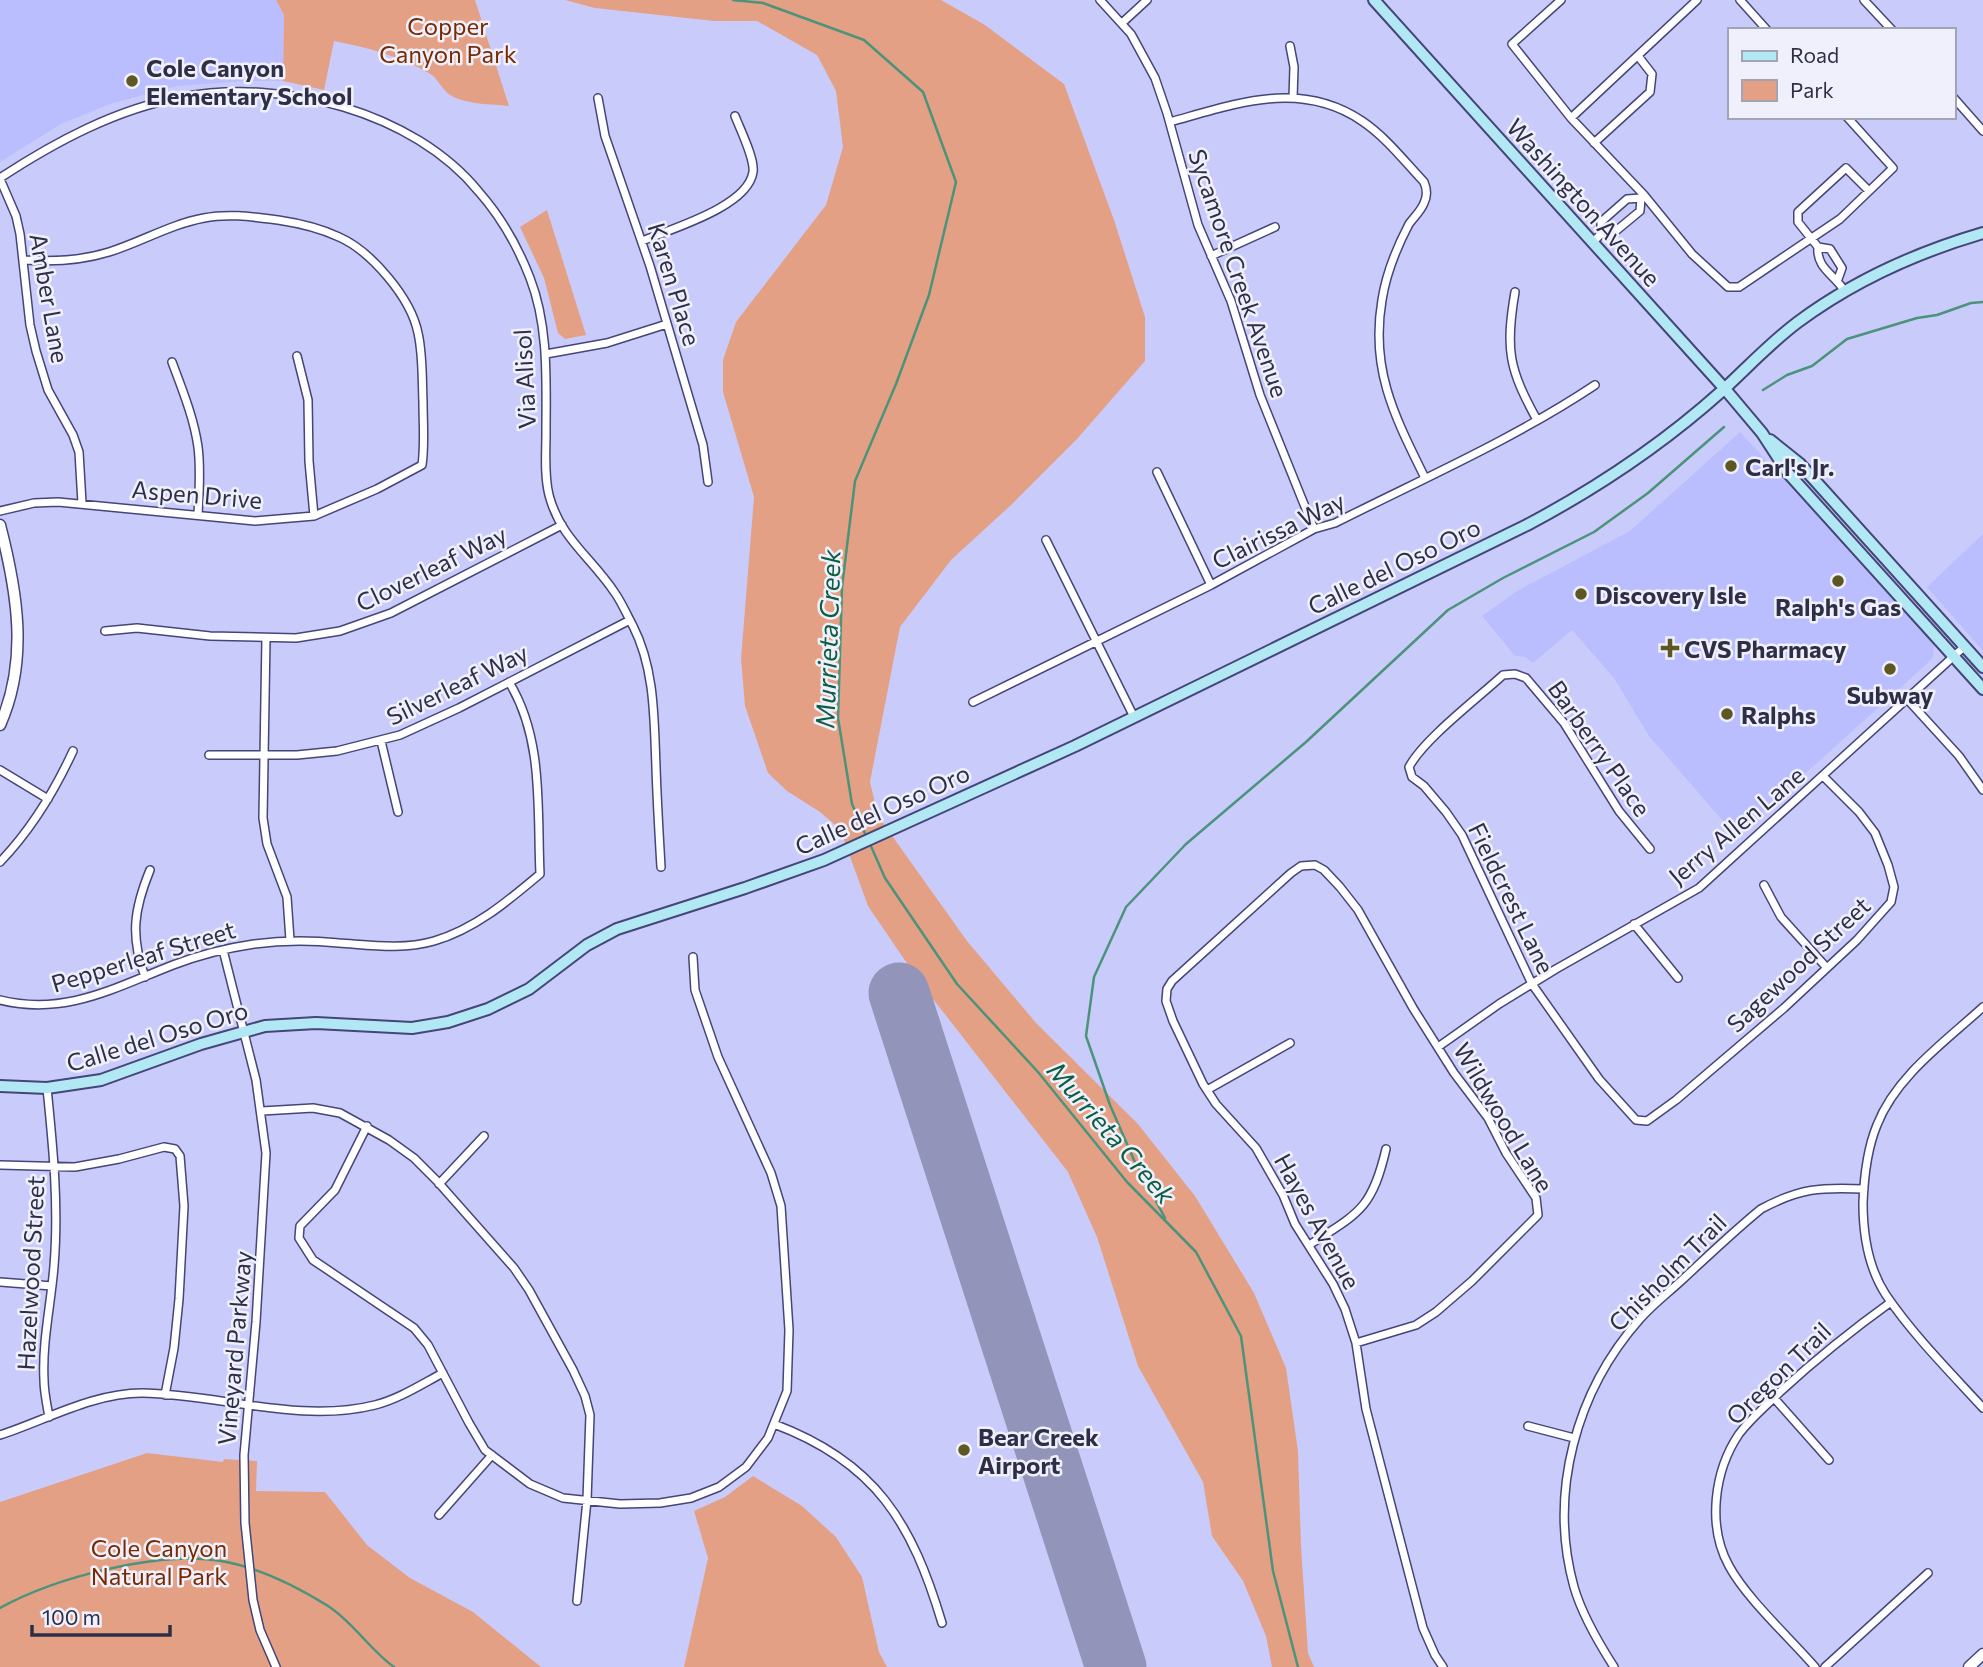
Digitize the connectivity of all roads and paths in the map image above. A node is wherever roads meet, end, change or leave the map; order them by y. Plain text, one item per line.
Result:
1 (1100, 0) edge
2 (1147, 0) edge
3 (1374, 0) edge
4 (1561, 0) edge
5 (1698, 0) edge
6 (1740, 0) edge
7 (1864, 0) edge
8 (1122, 23) junction
9 (1765, 28) edge
10 (1890, 28) edge
11 (1290, 46) dead end
12 (1637, 56) junction
13 (598, 98) dead end
14 (1293, 98) junction
15 (1955, 99) edge
16 (735, 116) dead end
17 (1571, 118) junction
18 (1849, 119) edge
19 (1170, 122) junction
20 (1983, 131) edge
21 (1594, 143) junction
22 (0, 178) edge
23 (1869, 191) junction
24 (1643, 197) junction
25 (1620, 204) junction
26 (1632, 217) junction
27 (1275, 227) dead end
28 (1983, 233) edge
29 (1601, 234) junction
30 (1811, 239) junction
31 (642, 241) junction
32 (1592, 243) junction
33 (1818, 247) junction
34 (1211, 256) junction
35 (1835, 258) junction
36 (25, 260) junction
37 (1823, 265) junction
38 (1838, 279) junction
39 (1515, 292) dead end
40 (1845, 292) junction
41 (667, 324) junction
42 (546, 354) junction
43 (297, 356) dead end
44 (172, 362) dead end
45 (1595, 384) dead end
46 (1725, 389) junction
47 (1537, 420) junction
48 (1762, 433) junction
49 (1157, 472) dead end
50 (1425, 478) junction
51 (708, 482) dead end
52 (82, 503) junction
53 (0, 511) edge
54 (1825, 514) junction
55 (198, 515) junction
56 (314, 516) junction
57 (0, 525) edge
58 (562, 525) junction
59 (1314, 529) junction
60 (1046, 540) dead end
61 (1880, 553) junction
62 (1875, 569) junction
63 (1211, 585) junction
64 (1927, 604) junction
65 (630, 620) junction
66 (105, 631) dead end
67 (266, 638) junction
68 (1096, 641) junction
69 (1965, 646) junction
70 (1954, 656) junction
71 (1983, 667) edge
72 (1515, 674) joint
73 (509, 682) junction
74 (1983, 689) edge
75 (1907, 699) junction
76 (974, 702) dead end
77 (1134, 717) junction
78 (0, 725) edge
79 (381, 741) junction
80 (73, 751) dead end
81 (209, 755) dead end
82 (264, 755) junction
83 (0, 770) edge
84 (1823, 776) junction
85 (1983, 790) edge
86 (48, 799) junction
87 (398, 812) dead end
88 (1650, 849) dead end
89 (0, 862) edge
90 (1301, 866) joint
91 (661, 867) dead end
92 (150, 870) dead end
93 (1764, 886) dead end
94 (1634, 924) junction
95 (290, 940) junction
96 (223, 950) junction
97 (693, 957) dead end
98 (1826, 968) junction
99 (145, 976) junction
100 (1678, 978) dead end
101 (1532, 984) junction
102 (0, 1000) edge
103 (1983, 1007) edge
104 (244, 1030) junction
105 (1290, 1043) dead end
106 (1438, 1047) junction
107 (0, 1086) edge
108 (47, 1088) junction
109 (1207, 1090) junction
110 (262, 1111) junction
111 (1647, 1121) joint
112 (367, 1126) junction
113 (484, 1136) dead end
114 (1386, 1149) dead end
115 (0, 1165) edge
116 (55, 1167) junction
117 (439, 1184) junction
118 (1864, 1189) junction
119 (1309, 1245) junction
120 (0, 1282) edge
121 (52, 1286) junction
122 (1891, 1302) junction
123 (1356, 1343) junction
124 (443, 1373) junction
125 (165, 1395) junction
126 (1774, 1398) junction
127 (248, 1405) junction
128 (1983, 1408) edge
129 (49, 1417) junction
130 (774, 1424) junction
131 (1528, 1426) dead end
132 (0, 1435) edge
133 (1574, 1438) junction
134 (492, 1455) junction
135 (1829, 1461) dead end
136 (587, 1500) junction
137 (439, 1515) dead end
138 (1928, 1573) dead end
139 (577, 1601) dead end
140 (942, 1623) dead end
141 (1983, 1654) edge
142 (275, 1667) edge
143 (1443, 1667) edge
144 (1614, 1667) edge
145 (1815, 1667) edge
146 (1825, 1667) edge
147 (1969, 1667) edge

1 - 8 street, Sycamore Creek Avenue
2 - 8 street
3 - 32 main road, Washington Avenue
4 - 17 street
5 - 12 street
6 - 9 street
7 - 10 street
8 - 19 street, Sycamore Creek Avenue
11 - 14 street
12 - 17 street
12 - 21 street
13 - 31 street, Karen Place
14 - 19 street
14 - 50 street
15 - 20 street
16 - 31 street
17 - 21 street
18 - 23 street
19 - 34 street, Sycamore Creek Avenue
21 - 24 street
22 - 36 street, Amber Lane
22 - 42 street, Via Alisol
23 - 30 street
23 - 30 street
24 - 25 street
24 - 26 street
24 - 30 street
25 - 26 street
25 - 29 street
26 - 29 street
27 - 34 street
28 - 40 main road, Calle del Oso Oro
29 - 32 street
30 - 33 street
31 - 41 street, Karen Place
32 - 46 main road, Washington Avenue
33 - 35 street
33 - 37 street
34 - 59 street, Sycamore Creek Avenue
35 - 37 street
35 - 38 street
36 - 52 street, Amber Lane
36 - 56 street, Aspen Drive
37 - 38 street
38 - 40 street
39 - 47 street
40 - 46 main road, Calle del Oso Oro
41 - 42 street
41 - 51 street, Karen Place
42 - 58 street, Via Alisol
43 - 56 street
44 - 55 street
45 - 47 street, Clairissa Way
46 - 48 main road, Washington Avenue
46 - 77 main road, Calle del Oso Oro
47 - 50 street, Clairissa Way
48 - 54 main road, Washington Avenue
48 - 61 main road, Washington Avenue
49 - 63 street
50 - 59 street, Clairissa Way
52 - 53 street, Aspen Drive
52 - 55 street, Aspen Drive
54 - 61 main road
54 - 62 main road, Washington Avenue
55 - 56 street, Aspen Drive
57 - 78 street
58 - 65 street, Via Alisol
58 - 67 street, Cloverleaf Way
59 - 63 street, Clairissa Way
60 - 68 street
61 - 64 main road, Washington Avenue
62 - 64 main road
62 - 70 main road, Washington Avenue
63 - 68 street, Clairissa Way
64 - 69 main road, Washington Avenue
65 - 73 street, Silverleaf Way
65 - 91 street, Via Alisol
66 - 67 street, Cloverleaf Way
67 - 82 street
68 - 76 street, Clairissa Way
68 - 77 street
69 - 70 street, Jerry Allen Lane
69 - 71 main road, Washington Avenue
70 - 74 main road, Washington Avenue
70 - 75 street, Jerry Allen Lane
72 - 88 street, Barberry Place
72 - 101 street, Fieldcrest Lane
73 - 79 street, Silverleaf Way
73 - 95 street, Pepperleaf Street
75 - 84 street, Jerry Allen Lane
75 - 85 street
77 - 104 main road, Calle del Oso Oro
79 - 82 street, Silverleaf Way
79 - 87 street
80 - 86 street
81 - 82 street, Silverleaf Way
82 - 95 street
83 - 86 street
84 - 94 street, Jerry Allen Lane
84 - 98 street, Sagewood Street
86 - 89 street
90 - 106 street, Wildwood Lane
90 - 109 street, Hayes Avenue
92 - 99 street
93 - 98 street
94 - 100 street
94 - 101 street, Jerry Allen Lane
95 - 96 street, Pepperleaf Street
96 - 99 street, Pepperleaf Street
96 - 104 street, Vineyard Parkway
97 - 130 street
98 - 111 street, Sagewood Street
99 - 102 street, Pepperleaf Street
101 - 106 street, Jerry Allen Lane
101 - 111 street, Fieldcrest Lane
103 - 118 street
104 - 108 main road, Calle del Oso Oro
104 - 110 street, Vineyard Parkway
105 - 109 street
106 - 123 street, Wildwood Lane
107 - 108 main road, Calle del Oso Oro
108 - 116 street, Hazelwood Street
109 - 119 street, Hayes Avenue
110 - 112 street
110 - 127 street, Vineyard Parkway
112 - 117 street
112 - 124 street
113 - 117 street
114 - 119 street
115 - 116 street
116 - 121 street, Hazelwood Street
116 - 125 street
117 - 136 street
118 - 122 street
118 - 133 street, Chisholm Trail
119 - 123 street, Hayes Avenue
120 - 121 street
121 - 129 street, Hazelwood Street
122 - 126 street, Oregon Trail
122 - 128 street
123 - 143 street, Hayes Avenue
124 - 127 street
124 - 134 street
125 - 127 street
125 - 129 street
126 - 135 street
126 - 145 street, Oregon Trail
127 - 142 street, Vineyard Parkway
129 - 132 street
130 - 136 street
130 - 140 street
131 - 133 street
133 - 144 street, Chisholm Trail
134 - 136 street
134 - 137 street
136 - 139 street
138 - 146 street
141 - 147 street

